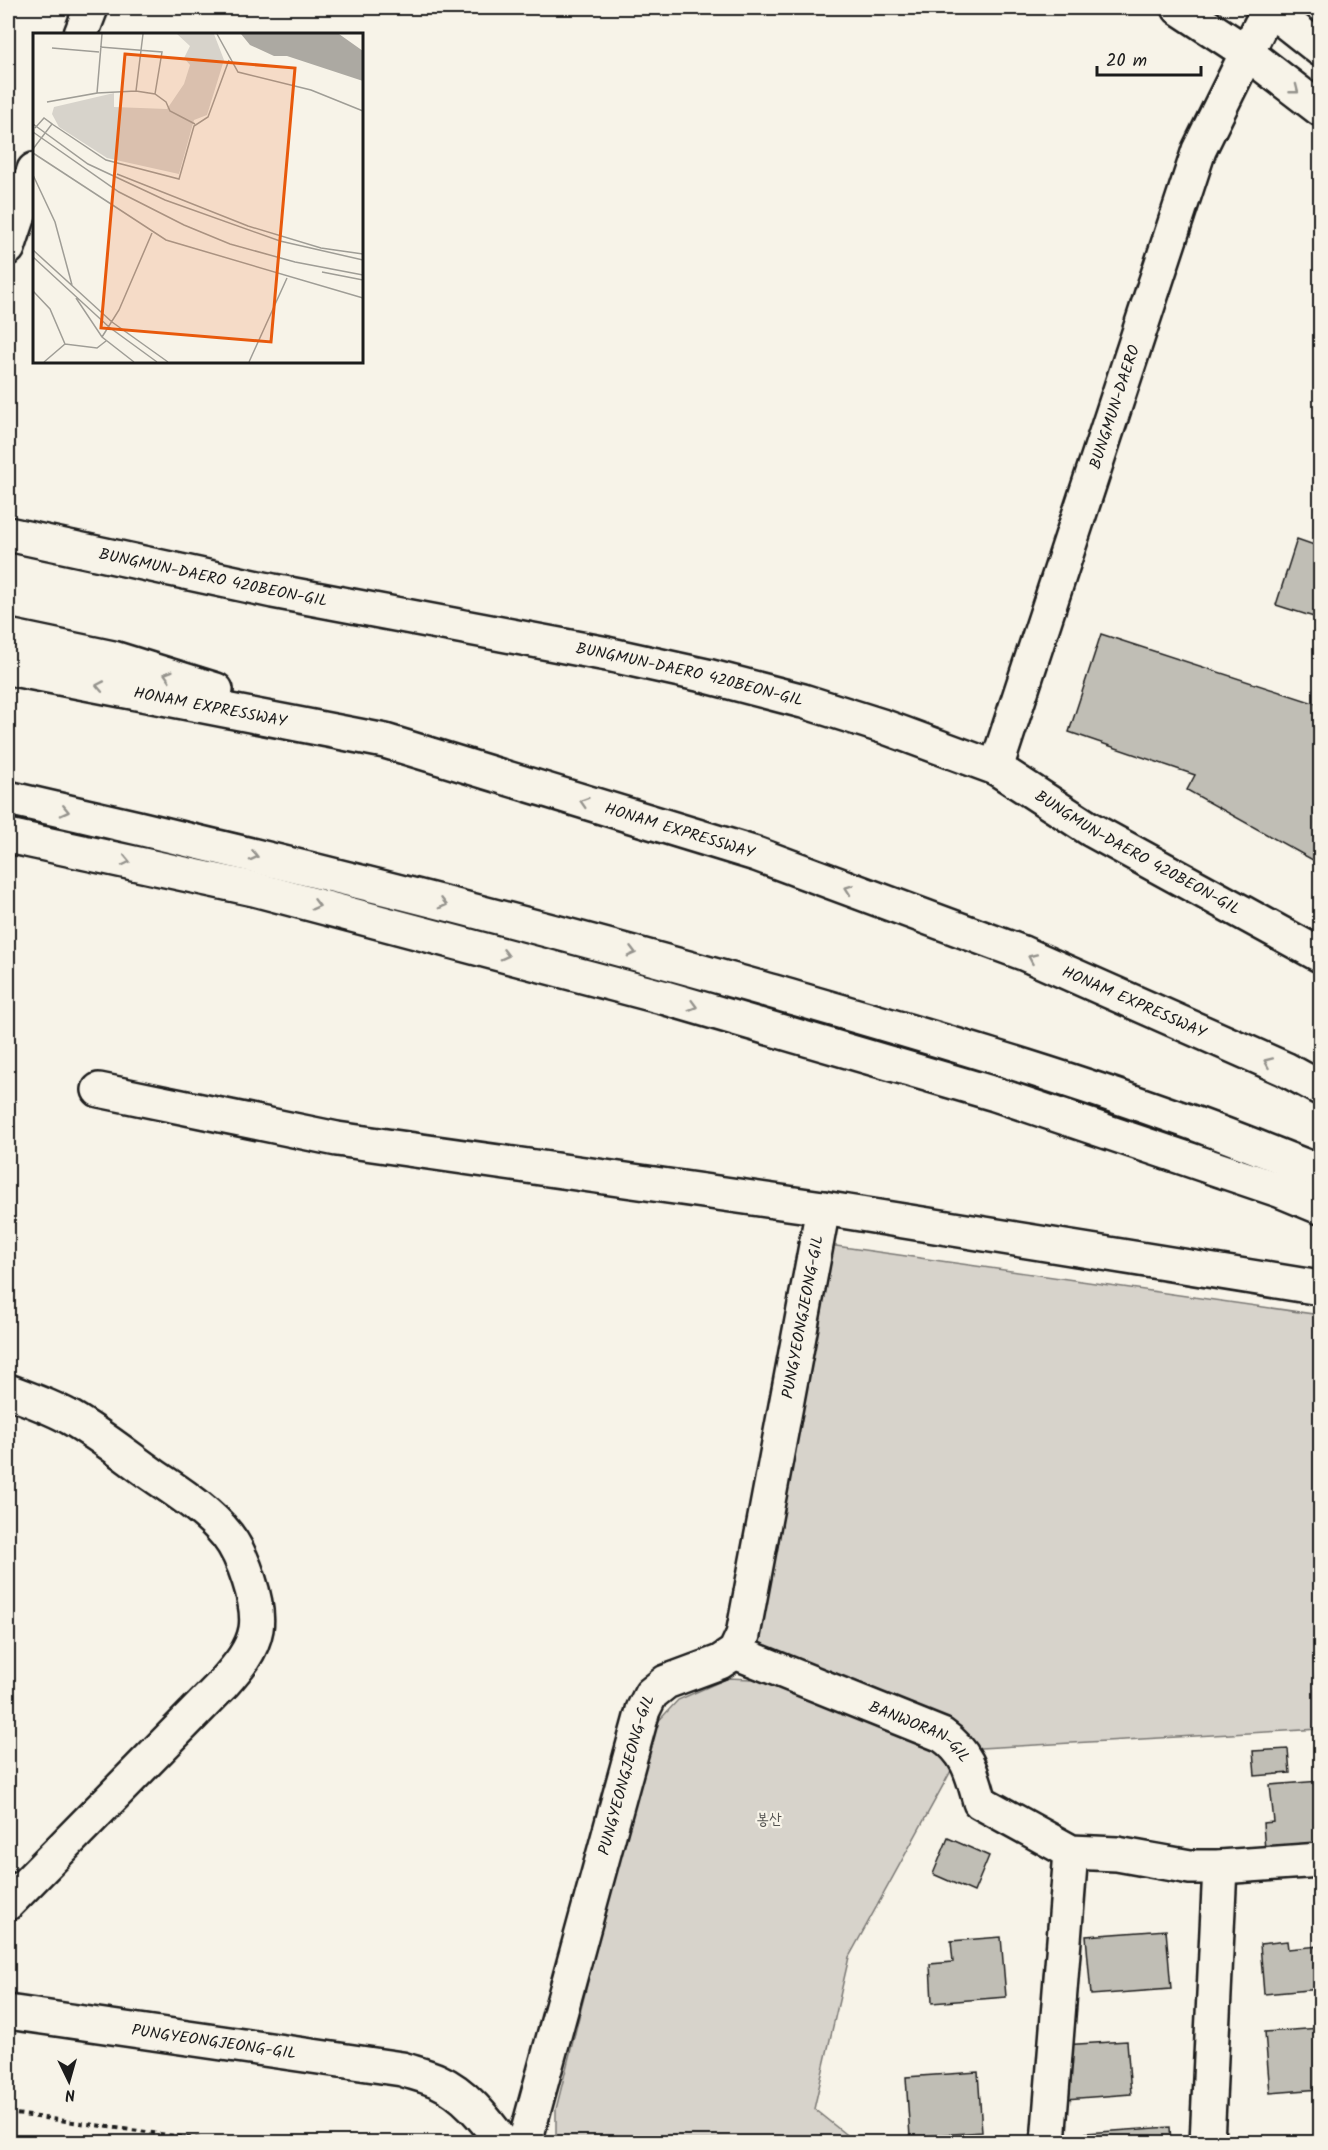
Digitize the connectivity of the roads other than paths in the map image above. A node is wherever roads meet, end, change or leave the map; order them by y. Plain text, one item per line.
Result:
1 (90, 8) edge
2 (1179, 8) edge
3 (1268, 8) edge
4 (81, 33) edge
5 (1320, 49) edge
6 (1245, 52) junction
7 (1320, 110) edge
8 (33, 173) edge
9 (8, 248) edge
10 (8, 534) edge
11 (8, 636) edge
12 (8, 668) edge
13 (385, 741) junction
14 (996, 768) junction
15 (8, 798) edge
16 (8, 836) edge
17 (1320, 955) edge
18 (1320, 1088) edge
19 (99, 1090) dead end
20 (1320, 1172) edge
21 (1320, 1207) edge
22 (823, 1208) junction
23 (1320, 1288) edge
24 (8, 1391) edge
25 (735, 1652) junction
26 (1071, 1852) junction
27 (1320, 1860) edge
28 (1220, 1867) junction
29 (8, 1904) edge
30 (8, 2012) edge
31 (502, 2142) edge
32 (525, 2142) edge
33 (1048, 2142) edge
34 (1207, 2142) edge

1 - 4 main road
2 - 6 main road
3 - 5 main road, BUNGMUN-DAERO
3 - 6 main road, BUNGMUN-DAERO
6 -> 7 main road
6 - 14 main road, BUNGMUN-DAERO
8 - 9 main road
10 - 14 main road, BUNGMUN-DAERO 420BEON-GIL
13 -> 11 main road
13 -> 12 main road, HONAM EXPRESSWAY
18 -> 13 main road, HONAM EXPRESSWAY
14 - 17 main road, BUNGMUN-DAERO 420BEON-GIL
15 -> 20 main road
16 -> 21 main road
19 - 22 main road
22 - 23 main road
22 - 25 main road, PUNGYEONGJEONG-GIL
24 - 29 main road
25 - 26 main road, BANWORAN-GIL
25 - 32 main road, PUNGYEONGJEONG-GIL
26 - 28 main road, BANWORAN-GIL
26 - 33 main road
27 - 28 main road, BANWORAN-GIL
28 - 34 main road
30 - 31 main road, PUNGYEONGJEONG-GIL

